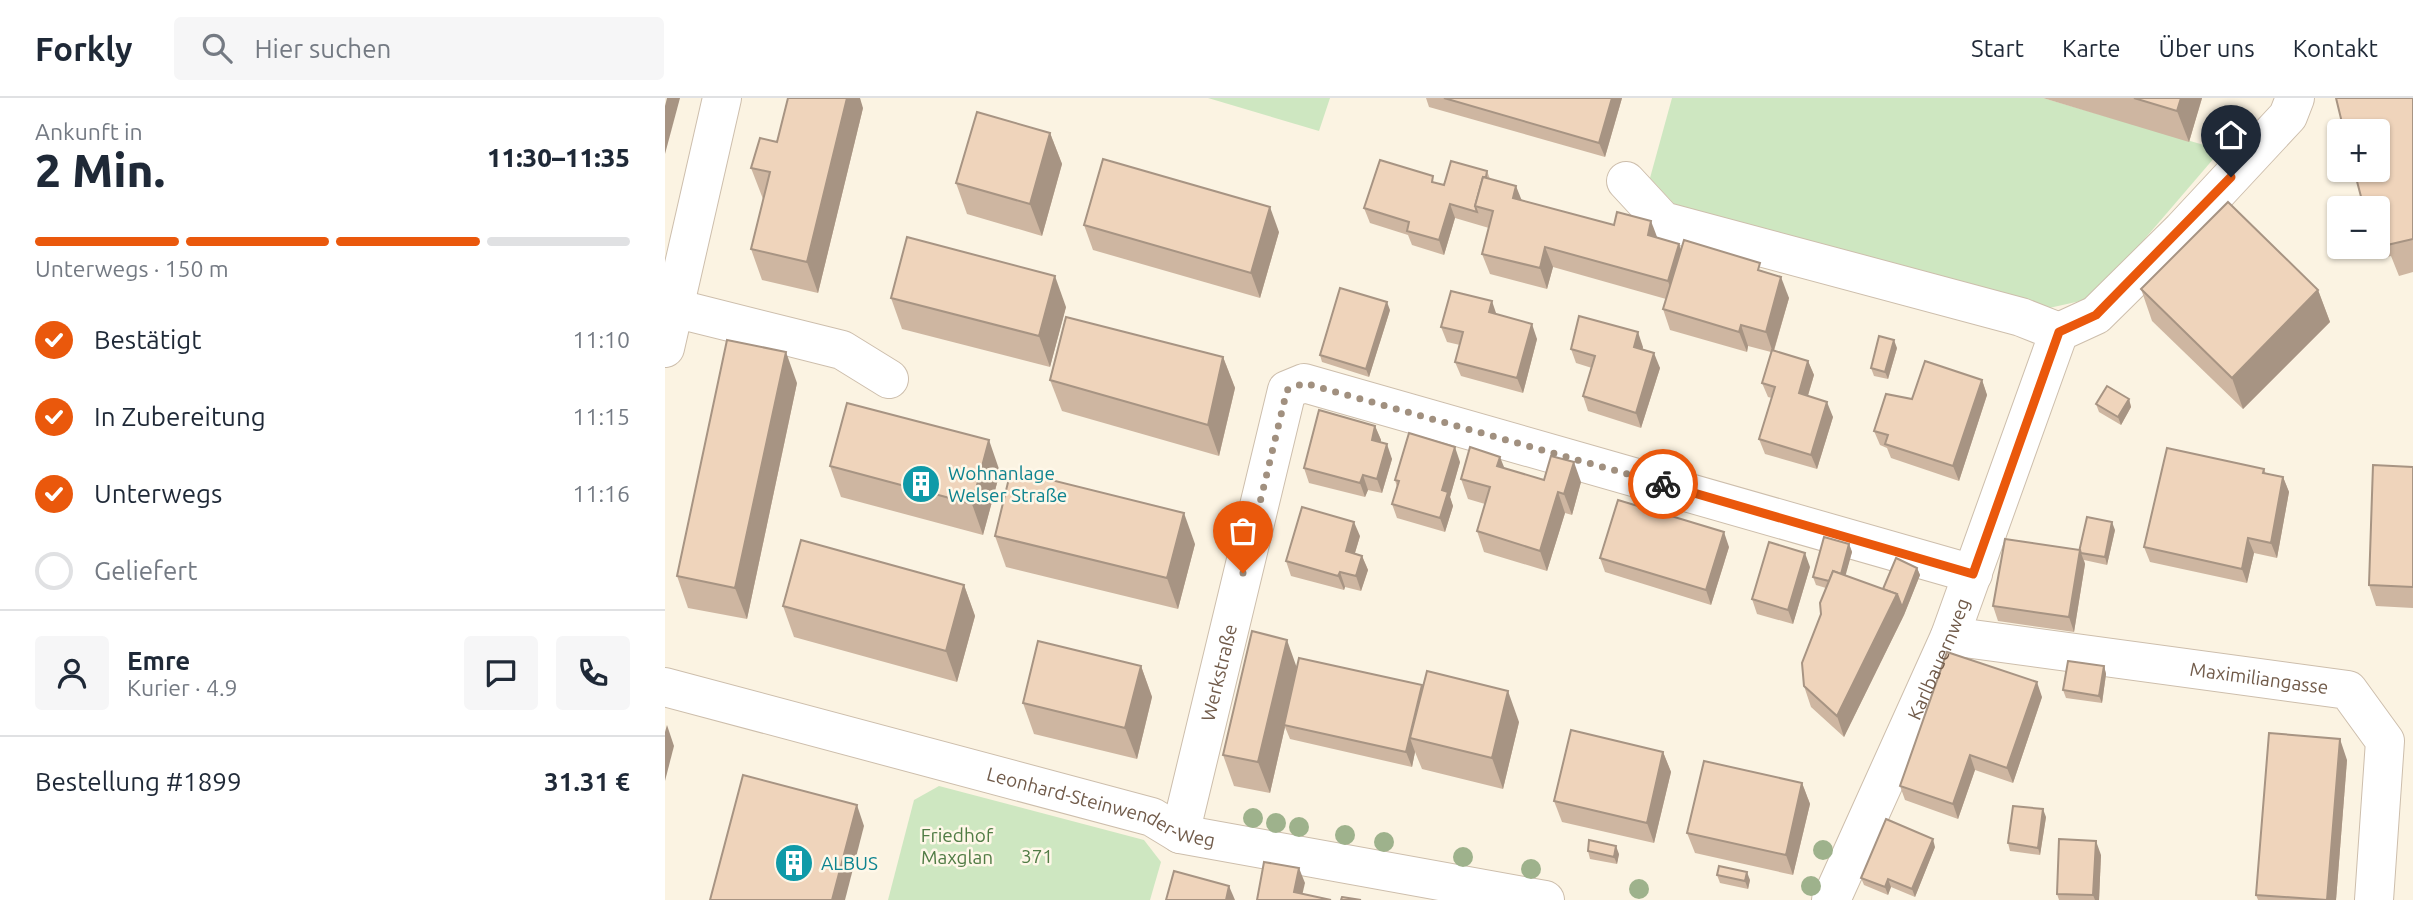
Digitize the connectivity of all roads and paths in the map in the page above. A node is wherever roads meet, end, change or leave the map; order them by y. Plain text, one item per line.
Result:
1 (722, 98) edge
2 (2295, 98) edge
3 (1626, 181) dead end
4 (674, 308) junction
5 (2059, 332) junction
6 (665, 348) edge
7 (889, 379) dead end
8 (1973, 574) junction
9 (1950, 636) junction
10 (665, 687) edge
11 (1180, 834) junction
12 (1545, 900) edge
13 (1831, 900) edge
14 (2374, 900) edge

1 - 4 street
2 - 5 street
3 - 5 street
4 - 6 street
4 - 7 street
5 - 8 street, Karlbauernweg
8 - 9 street, Karlbauernweg
8 - 11 street, Werkstraße
9 - 13 street, Karlbauernweg
9 - 14 street, Maximiliangasse
10 - 11 street, Leonhard-Steinwender-Weg
11 - 12 street, Leonhard-Steinwender-Weg

